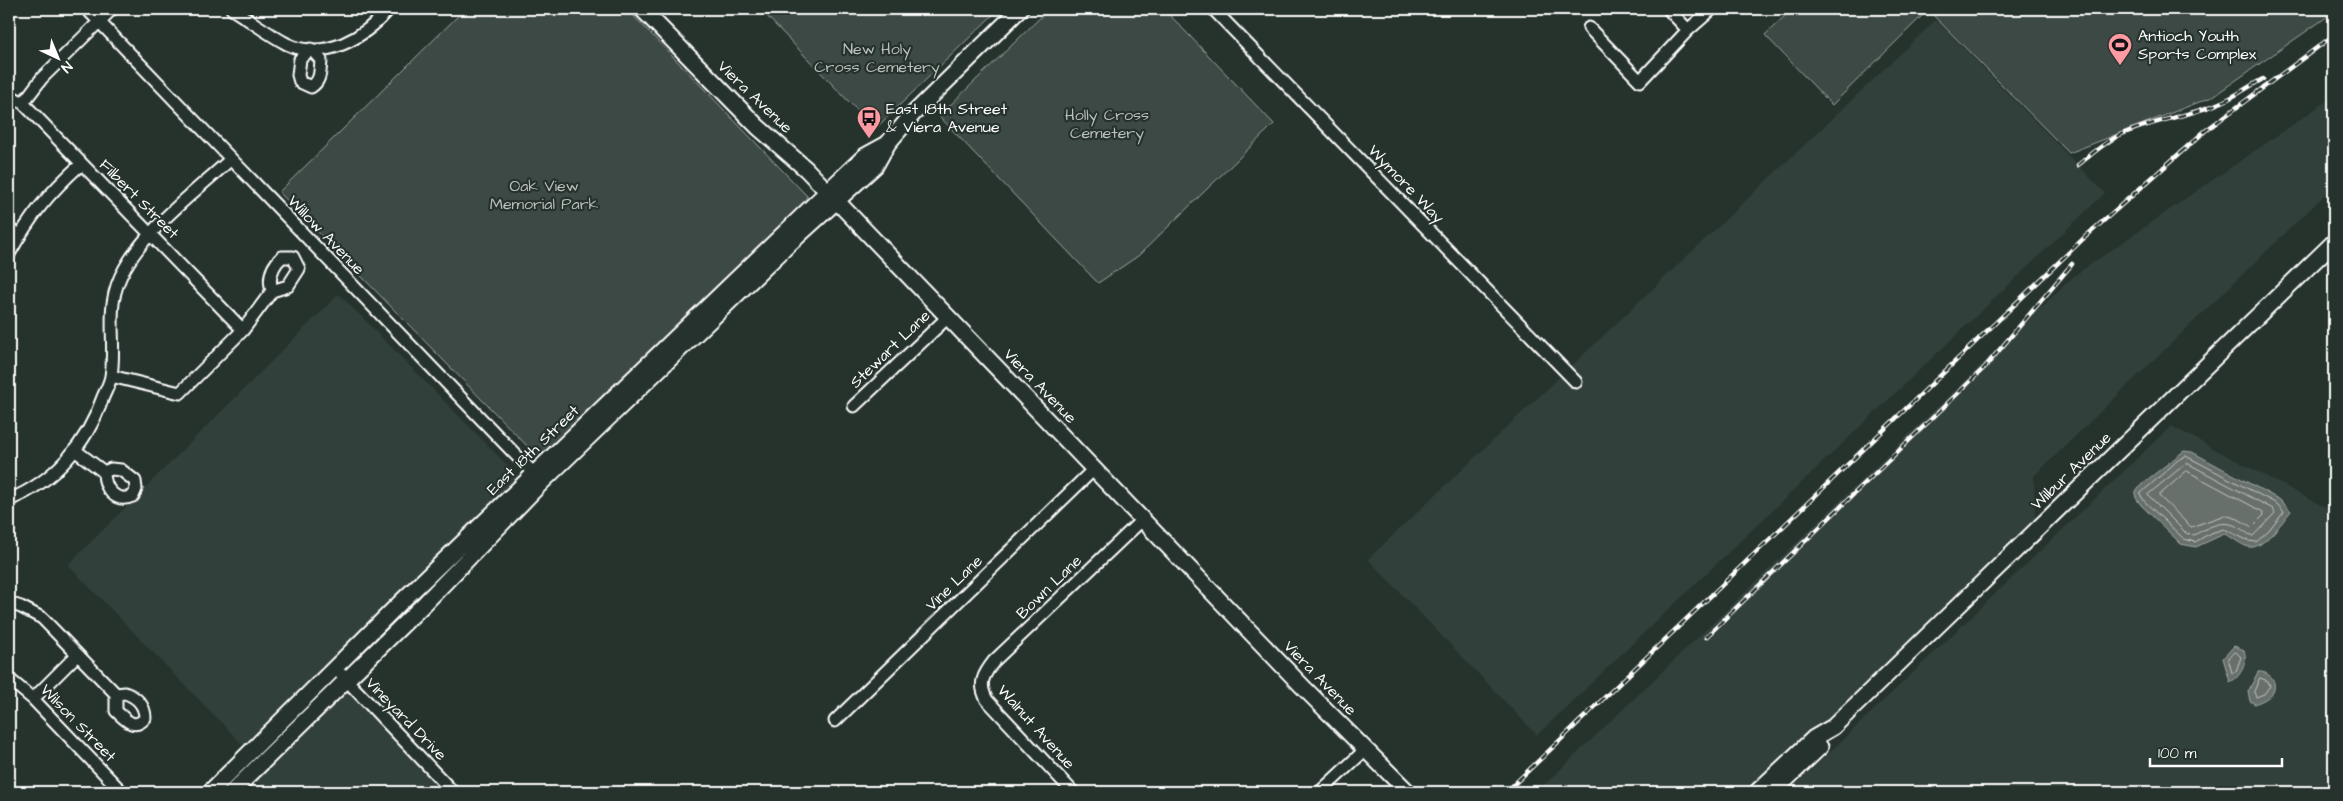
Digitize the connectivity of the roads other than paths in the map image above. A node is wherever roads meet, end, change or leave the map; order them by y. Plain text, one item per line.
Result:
1 (87, 9) edge
2 (112, 9) edge
3 (232, 9) edge
4 (389, 9) edge
5 (642, 9) edge
6 (1020, 9) edge
7 (1213, 9) edge
8 (1712, 9) edge
9 (1670, 11) dead end
10 (99, 22) junction
11 (1589, 28) dead end
12 (1688, 30) junction
13 (9, 95) edge
14 (23, 103) junction
15 (231, 159) junction
16 (81, 164) junction
17 (832, 196) junction
18 (9, 229) edge
19 (151, 234) junction
20 (19, 236) junction
21 (2334, 242) edge
22 (9, 254) edge
23 (272, 291) dead end
24 (948, 316) junction
25 (244, 330) junction
26 (111, 376) junction
27 (1576, 382) dead end
28 (854, 406) dead end
29 (76, 451) junction
30 (1096, 468) junction
31 (104, 472) dead end
32 (538, 478) junction
33 (9, 500) edge
34 (1143, 519) junction
35 (9, 603) edge
36 (77, 655) junction
37 (335, 668) junction
38 (9, 678) edge
39 (346, 680) junction
40 (981, 682) joint
41 (116, 694) dead end
42 (33, 699) junction
43 (835, 721) dead end
44 (1833, 727) junction
45 (1365, 750) junction
46 (122, 792) edge
47 (210, 792) edge
48 (232, 792) edge
49 (454, 792) edge
50 (1073, 792) edge
51 (1320, 792) edge
52 (1408, 792) edge
53 (1757, 792) edge
54 (1773, 792) edge

1 - 10 street, Willow Avenue
2 - 10 street
3 - 4 street
5 - 17 main road, Viera Avenue
6 - 17 main road, East 18th Street
7 - 27 street, Wymore Way
8 - 12 street
9 - 12 street
10 - 14 street
10 - 15 street, Willow Avenue
11 - 12 street
13 - 14 street, Filbert Street
14 - 16 street, Filbert Street
15 - 19 street
15 - 32 street, Willow Avenue
16 - 19 street, Filbert Street
16 - 20 street
17 - 24 main road, Viera Avenue
17 - 32 main road, East 18th Street
18 - 20 street
19 - 25 street, Filbert Street
19 - 26 street
20 - 22 street
21 - 44 main road, Wilbur Avenue
23 - 25 street
24 - 28 street, Stewart Lane
24 - 30 main road, Viera Avenue
25 - 26 street
26 - 29 street
29 - 31 street
29 - 33 street
30 - 34 main road, Viera Avenue
30 - 43 street, Vine Lane
32 - 37 main road, East 18th Street
32 - 39 main road, East 18th Street
34 - 40 street, Bown Lane
34 - 45 main road, Viera Avenue
35 - 36 street
36 - 41 street
36 - 42 street
37 - 39 street, Vineyard Drive
37 - 47 main road, East 18th Street
38 - 42 street, Wilson Street
39 - 48 main road, East 18th Street
39 - 49 street, Vineyard Drive
40 - 50 street, Walnut Avenue
42 - 46 street, Wilson Street
44 - 53 main road, Wilbur Avenue
44 - 54 main road, Wilbur Avenue
45 - 51 street
45 - 52 main road, Viera Avenue

